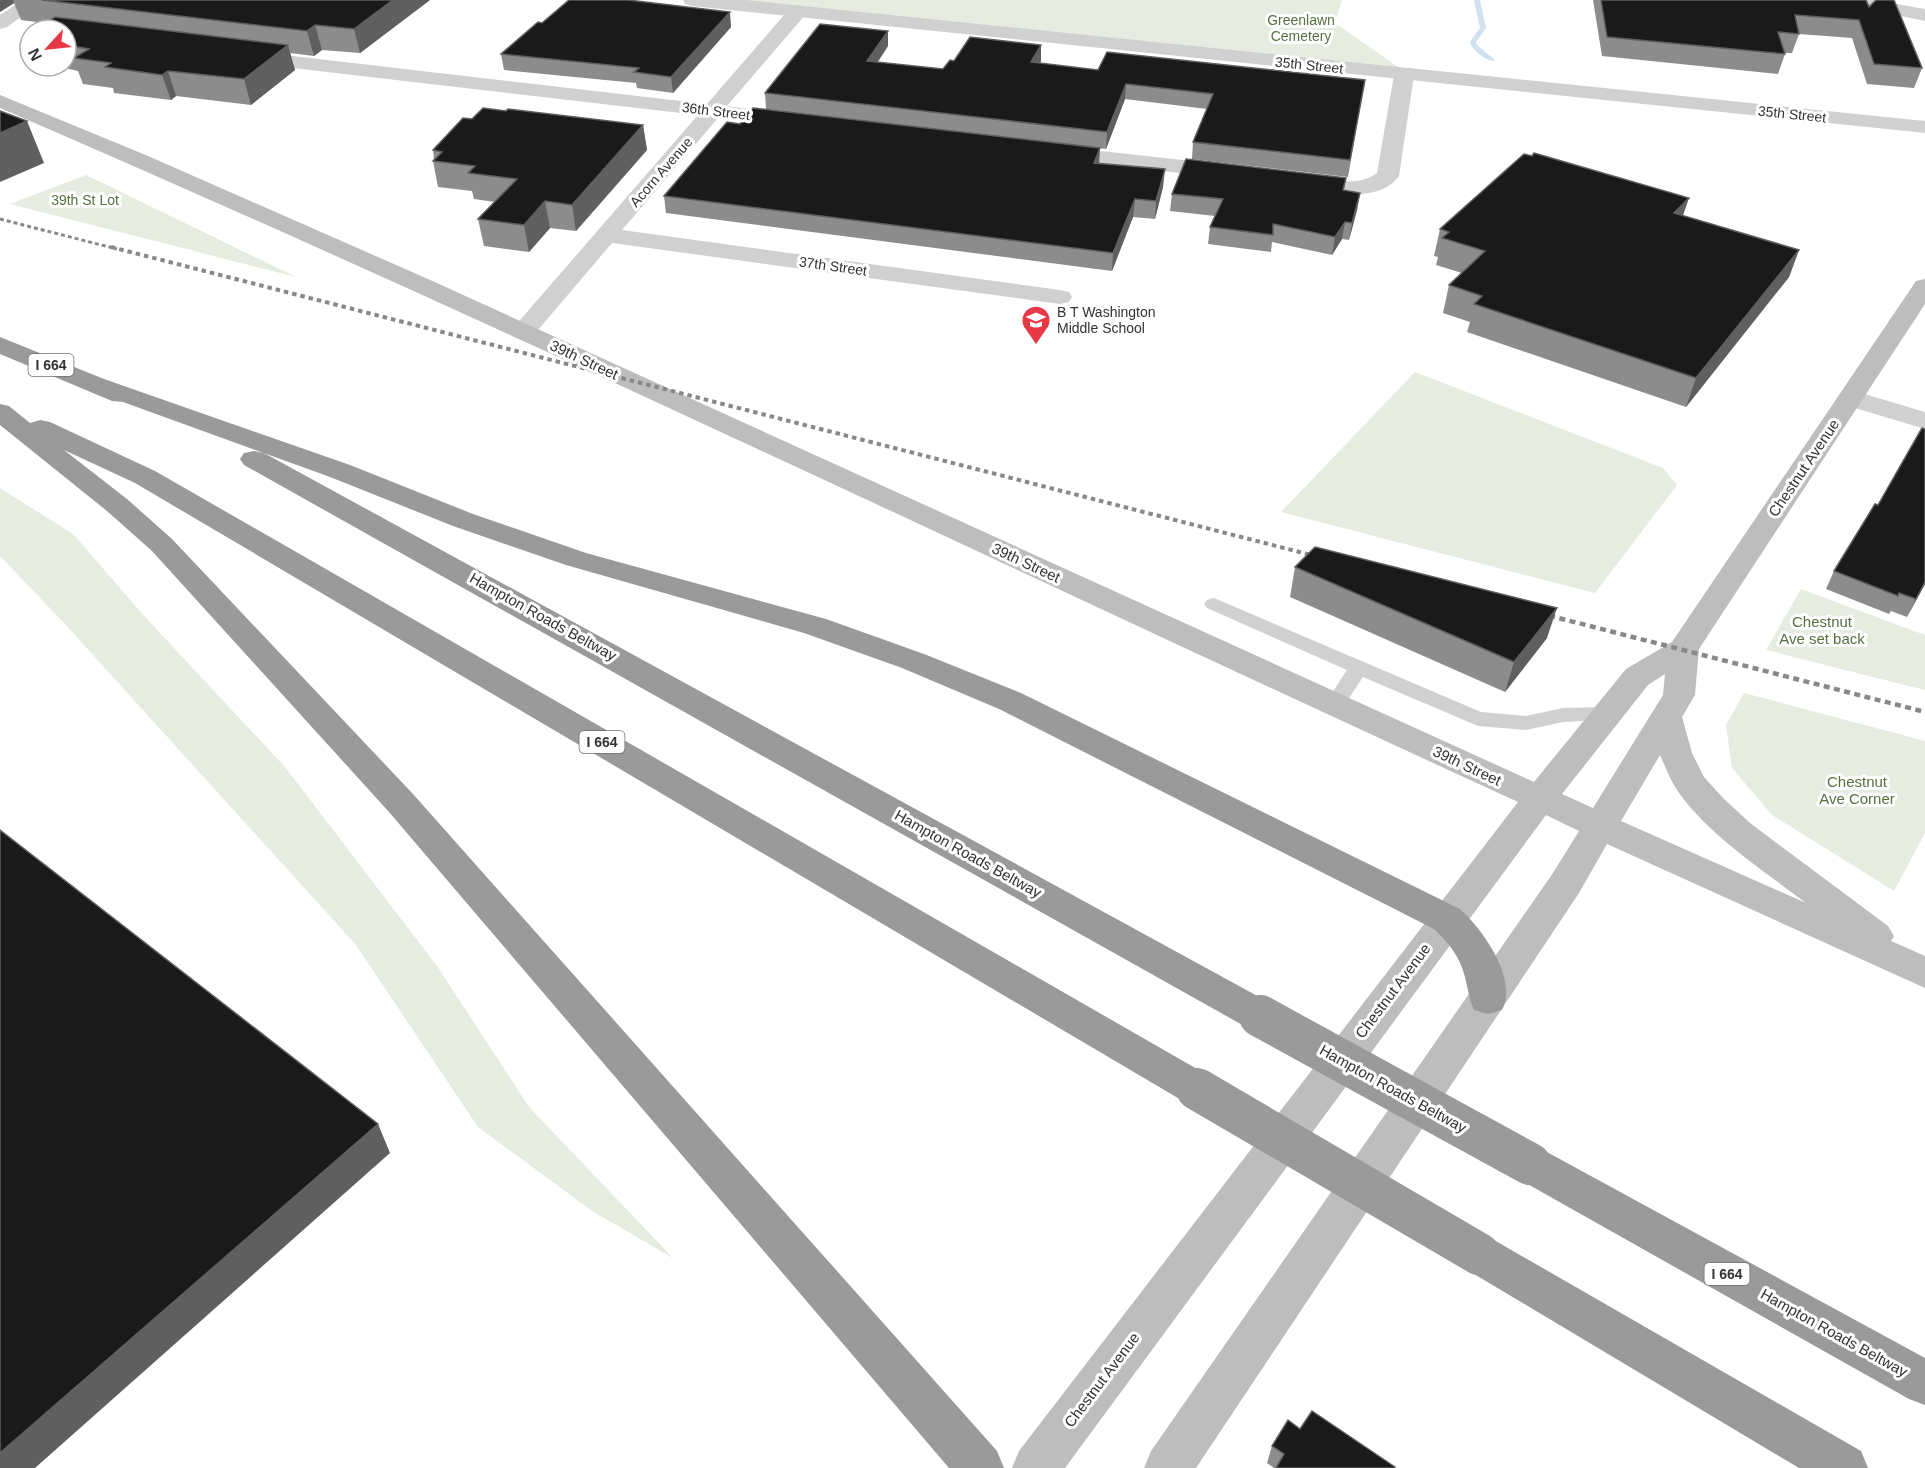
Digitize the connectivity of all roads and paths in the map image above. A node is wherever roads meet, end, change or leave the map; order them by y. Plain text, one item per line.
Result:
1 (36, 0) edge
2 (692, 0) edge
3 (1827, 0) edge
4 (1884, 4) edge
5 (798, 11) junction
6 (1925, 15) edge
7 (0, 26) edge
8 (18, 30) edge
9 (230, 55) edge
10 (1404, 75) junction
11 (0, 100) edge
12 (713, 111) junction
13 (813, 123) edge
14 (1925, 127) edge
15 (1033, 149) edge
16 (1247, 175) edge
17 (1282, 179) edge
18 (606, 235) junction
19 (1925, 286) edge
20 (1060, 297) dead end
21 (523, 332) junction
22 (0, 345) edge
23 (102, 386) junction
24 (1851, 398) junction
25 (0, 411) edge
26 (1925, 421) edge
27 (1214, 604) dead end
28 (1683, 649) junction
29 (1359, 667) junction
30 (1334, 705) junction
31 (1607, 714) junction
32 (1666, 716) junction
33 (1539, 799) junction
34 (1601, 826) junction
35 (1447, 919) junction
36 (1925, 973) edge
37 (1488, 999) junction
38 (1925, 1383) edge
39 (980, 1468) edge
40 (1036, 1468) edge
41 (1168, 1468) edge
42 (1844, 1468) edge

1 - 7 street
2 - 5 street, 35th Street
3 - 4 street
4 - 6 street
5 - 10 street, 35th Street
5 - 12 street, Acorn Avenue
7 - 8 street
9 - 12 street, 36th Street
10 - 14 street, 35th Street
10 - 17 street
11 - 21 main road, 39th Street
12 - 13 street, 36th Street
12 - 18 street, Acorn Avenue
15 - 16 street
18 - 20 street, 37th Street
18 - 21 street, Acorn Avenue
19 - 24 main road, Chestnut Avenue
21 - 30 main road, 39th Street
22 - 23 highway, Hampton Roads Beltway / I 664
23 - 35 highway
23 - 38 highway, Hampton Roads Beltway / I 664, bridge
24 - 26 street
24 - 28 main road, Chestnut Avenue
25 - 39 highway
25 - 42 highway, I 664, bridge
27 - 29 lane
28 - 31 main road, Chestnut Avenue
28 - 32 main road, Chestnut Avenue
29 - 30 lane
29 - 31 lane
30 - 33 main road, 39th Street
31 - 33 main road, Chestnut Avenue
32 - 34 main road, Chestnut Avenue
32 - 36 main road
33 - 34 main road, 39th Street
33 - 35 main road, Chestnut Avenue
34 - 36 main road, 39th Street
34 - 37 main road, Chestnut Avenue
35 - 37 highway
35 - 40 main road, Chestnut Avenue
37 - 41 main road, Chestnut Avenue

